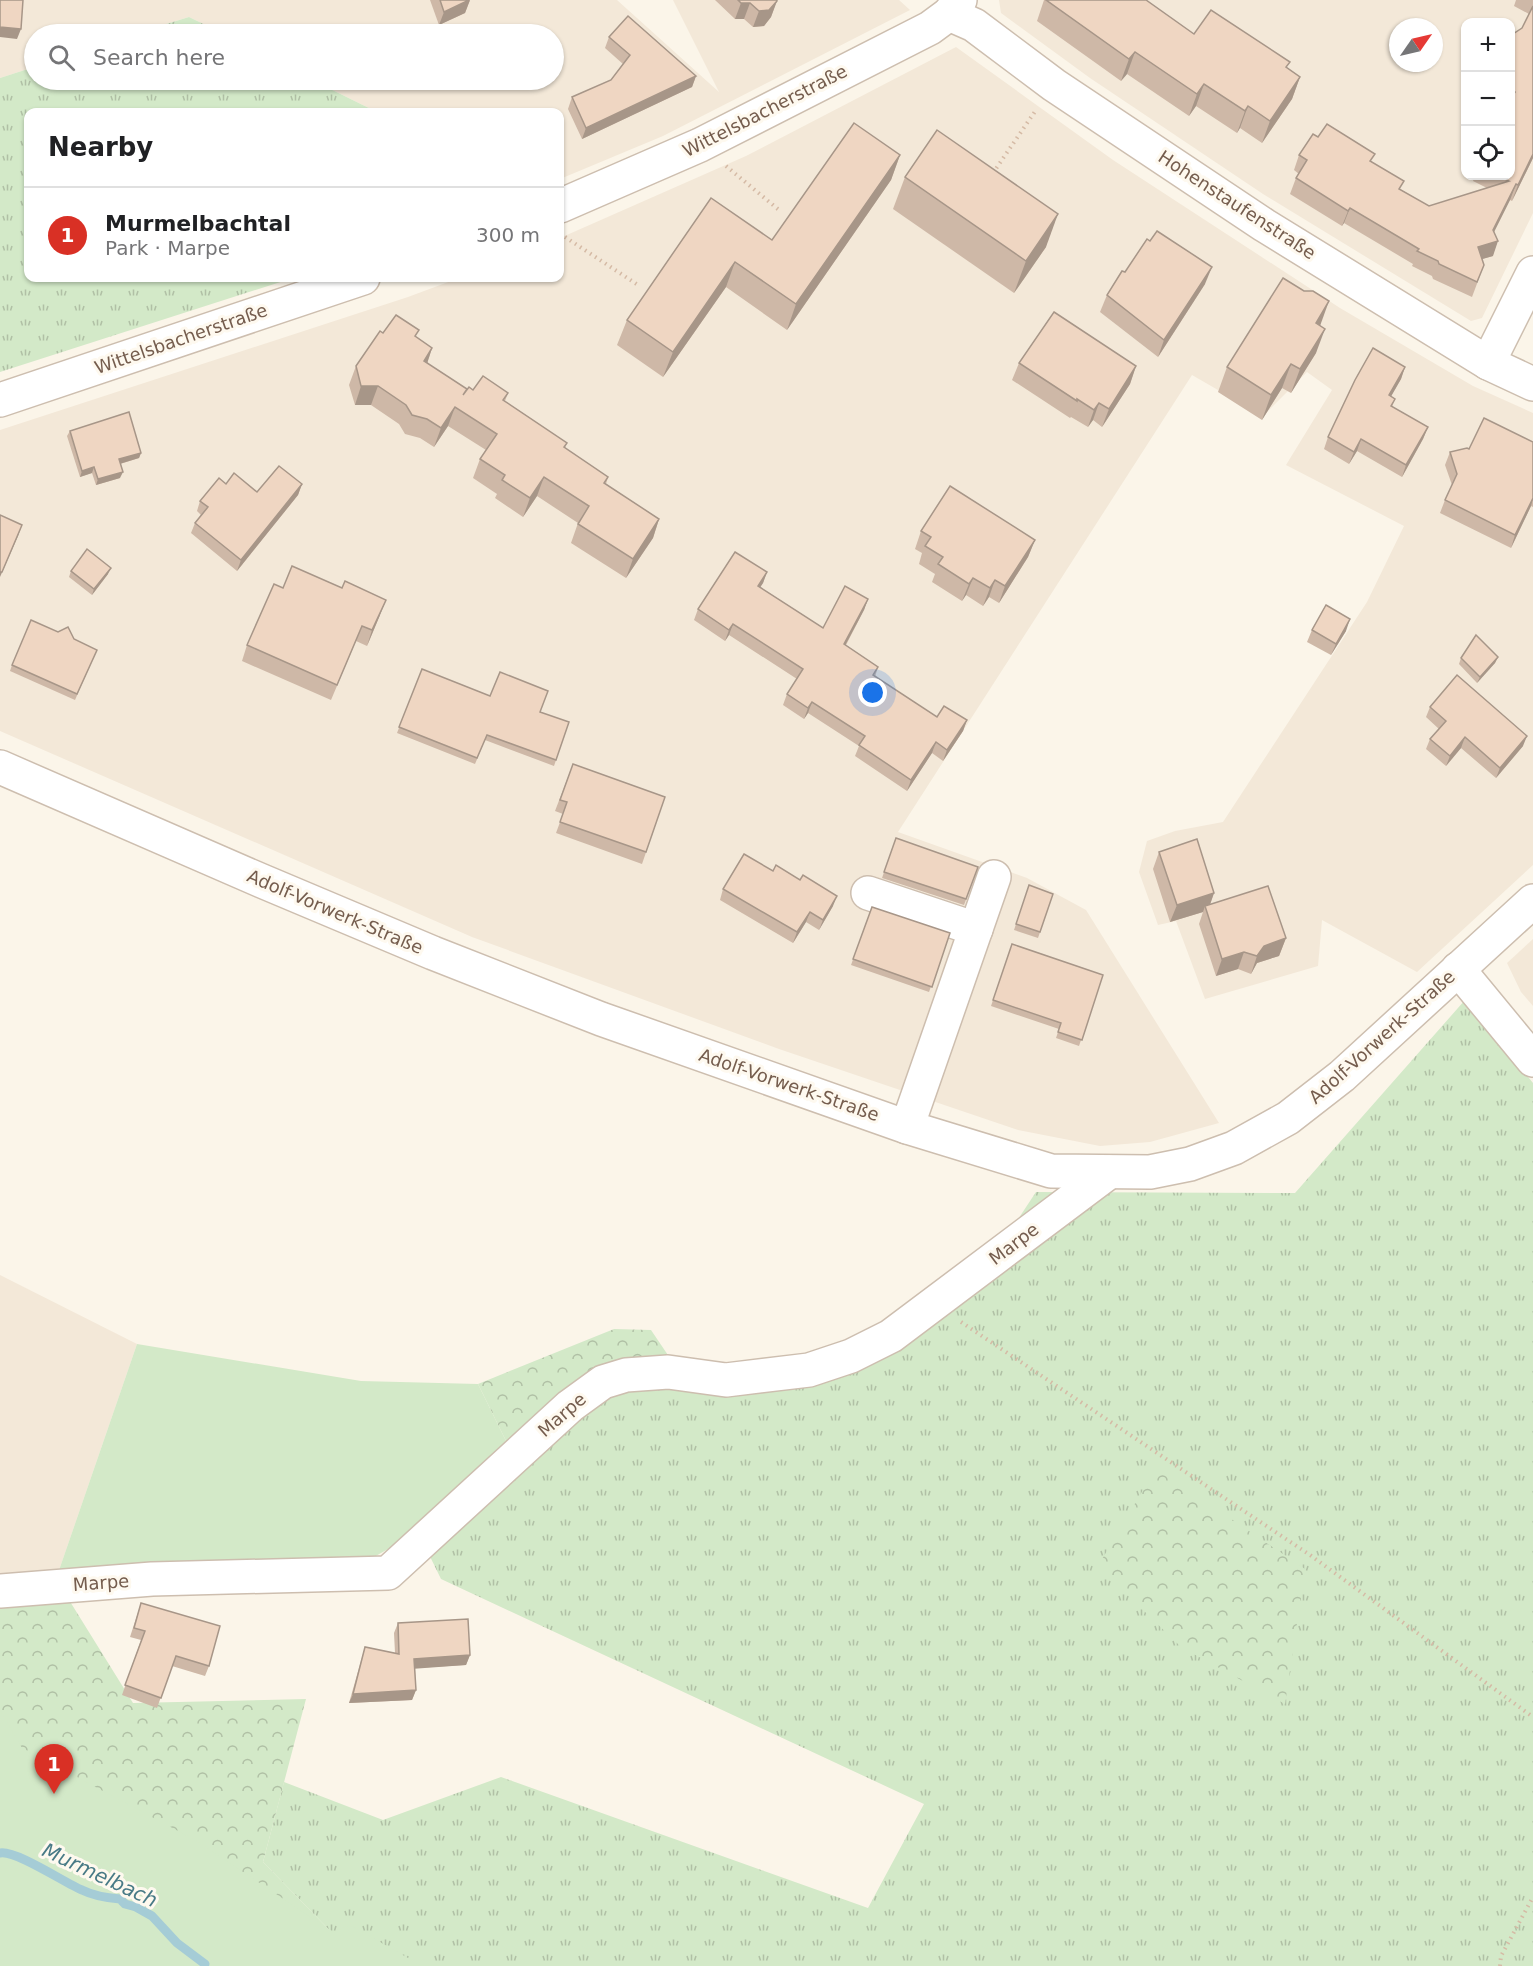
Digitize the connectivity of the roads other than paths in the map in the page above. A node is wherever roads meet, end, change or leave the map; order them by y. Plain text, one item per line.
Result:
1 (954, 7) edge
2 (564, 204) edge
3 (1533, 273) edge
4 (351, 282) edge
5 (1488, 363) junction
6 (1533, 384) edge
7 (0, 400) edge
8 (0, 767) edge
9 (994, 877) dead end
10 (868, 893) dead end
11 (1533, 901) edge
12 (976, 929) junction
13 (1458, 969) junction
14 (1533, 1059) edge
15 (907, 1127) junction
16 (1109, 1172) junction
17 (0, 1591) edge

1 - 2 street, Wittelsbacherstraße
1 - 5 street, Hohenstaufenstraße
3 - 5 street
4 - 7 street, Wittelsbacherstraße
5 - 6 street, Hohenstaufenstraße
8 - 15 street, Adolf-Vorwerk-Straße
9 - 12 street
10 - 12 street
11 - 13 street, Adolf-Vorwerk-Straße
12 - 15 street
13 - 14 street
13 - 16 street, Adolf-Vorwerk-Straße
15 - 16 street, Adolf-Vorwerk-Straße
16 - 17 street, Marpe

